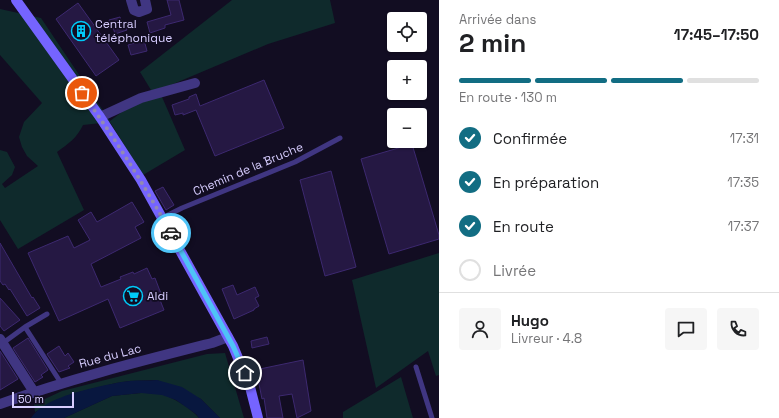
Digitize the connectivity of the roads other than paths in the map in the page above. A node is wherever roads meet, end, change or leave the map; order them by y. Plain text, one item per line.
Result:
1 (16, 0) edge
2 (131, 0) edge
3 (145, 0) edge
4 (195, 83) dead end
5 (100, 117) junction
6 (340, 138) dead end
7 (162, 218) junction
8 (48, 314) dead end
9 (25, 327) junction
10 (228, 337) junction
11 (1, 341) edge
12 (416, 367) dead end
13 (61, 383) junction
14 (34, 392) junction
15 (0, 404) edge
16 (258, 418) edge
17 (432, 418) edge

1 - 5 main road
2 - 3 street
4 - 5 street
5 - 7 main road
6 - 7 lane, Chemin de la Bruche
7 - 10 main road
8 - 9 lane
9 - 11 lane
9 - 13 lane
10 - 13 street, Rue du Lac
10 - 16 main road
11 - 14 street
12 - 17 lane
13 - 14 street, Rue du Lac
14 - 15 street, Rue du Lac

